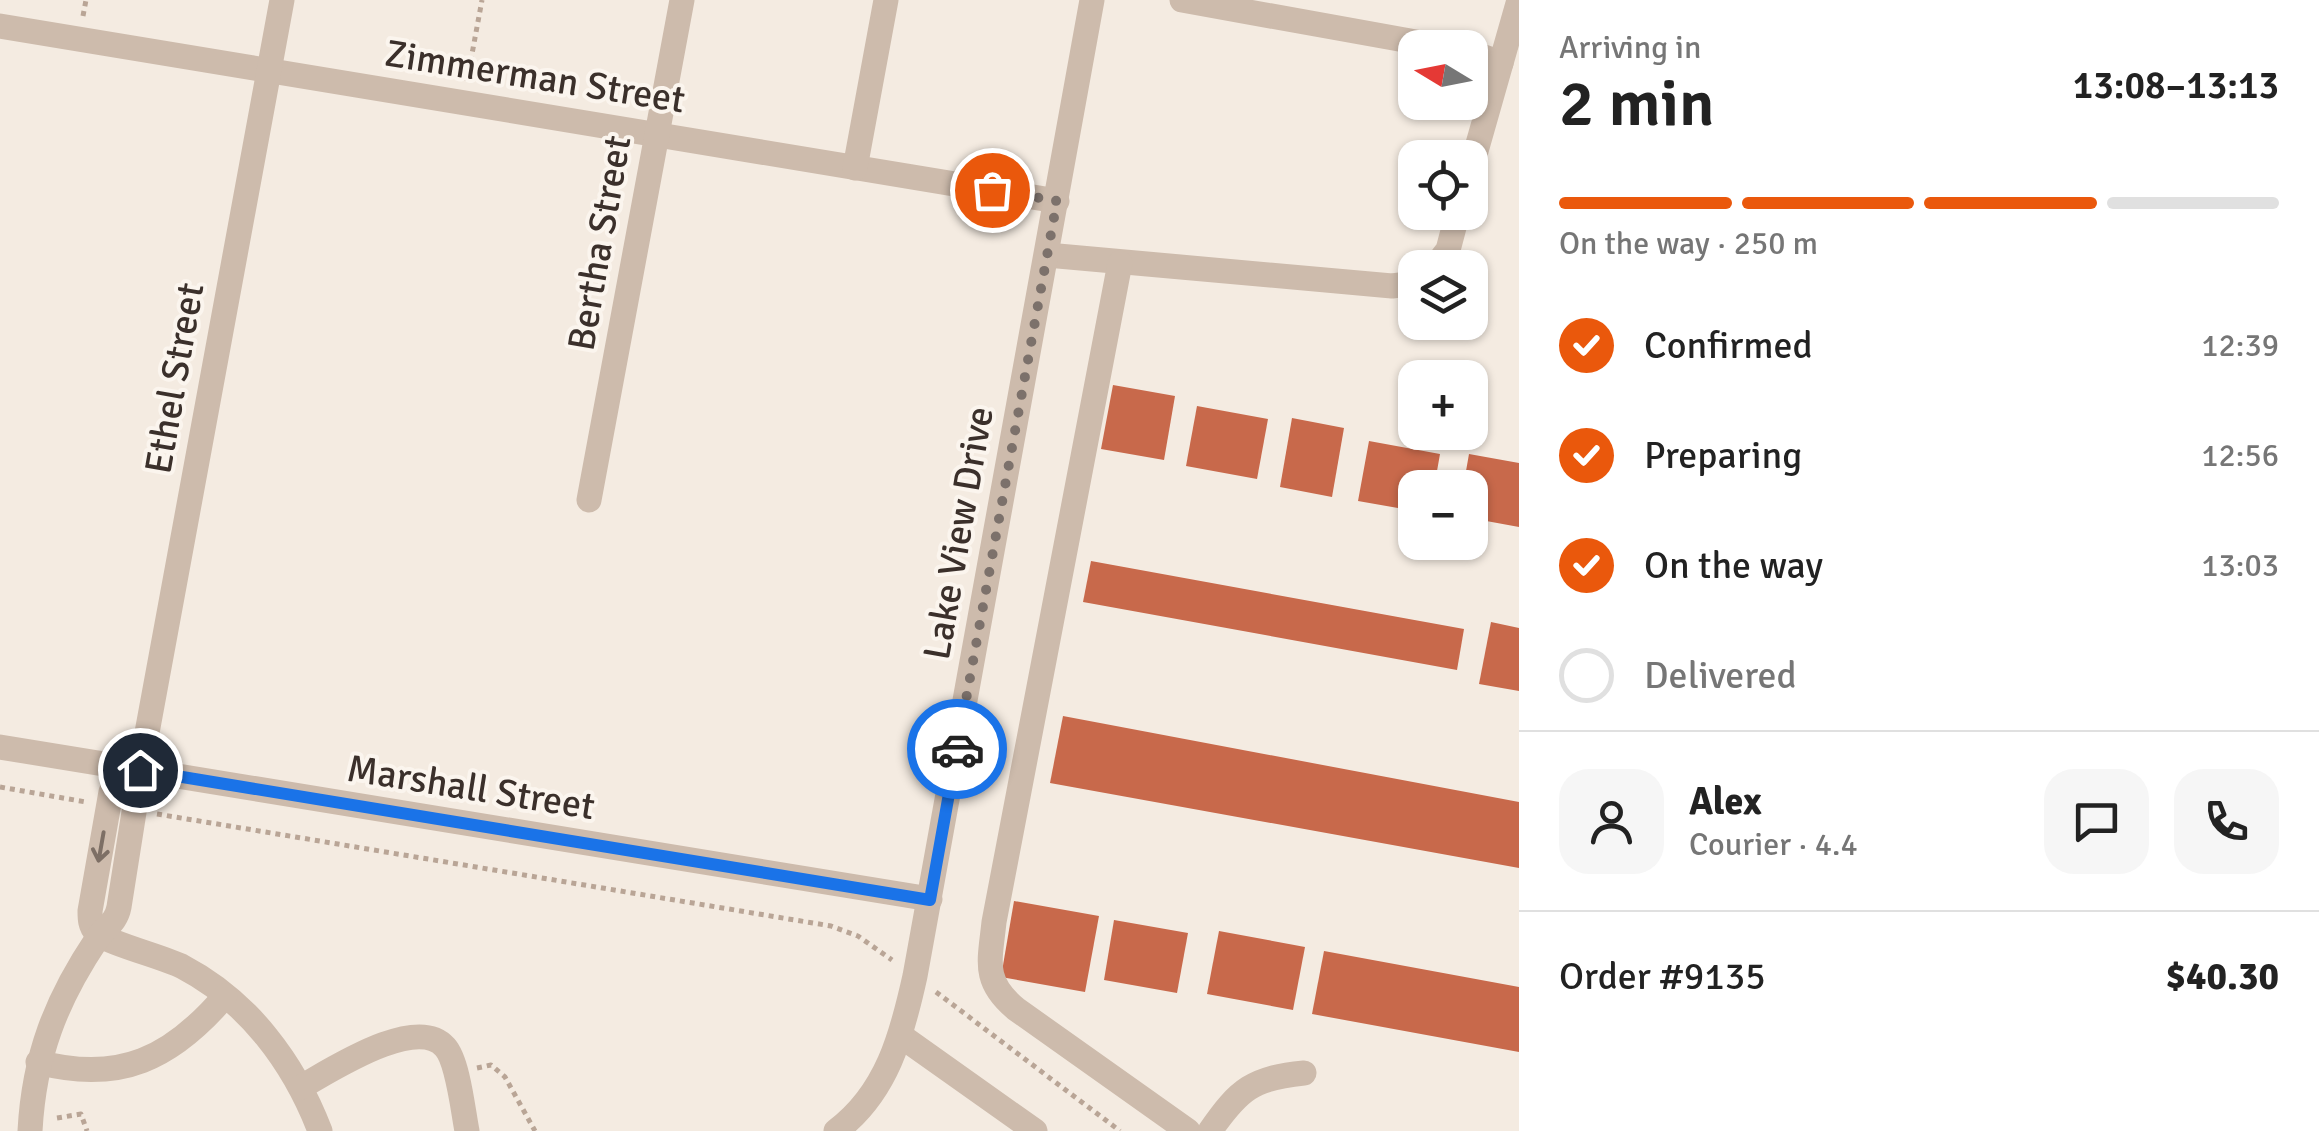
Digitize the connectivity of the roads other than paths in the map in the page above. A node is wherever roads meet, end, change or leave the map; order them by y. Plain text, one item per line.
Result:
1 (282, 0) edge
2 (682, 0) edge
3 (886, 0) edge
4 (1092, 0) edge
5 (1182, 0) edge
6 (1519, 0) edge
7 (0, 26) edge
8 (1398, 39) edge
9 (1488, 58) edge
10 (1501, 63) junction
11 (270, 70) junction
12 (657, 135) junction
13 (1479, 140) edge
14 (856, 168) junction
15 (1057, 201) junction
16 (1047, 255) junction
17 (1120, 263) junction
18 (1398, 285) edge
19 (589, 500) dead end
20 (0, 747) edge
21 (140, 770) junction
22 (930, 900) junction
23 (98, 935) junction
24 (225, 996) junction
25 (901, 1036) junction
26 (38, 1062) junction
27 (1304, 1073) dead end
28 (301, 1088) junction
29 (38, 1125) edge
30 (320, 1131) edge
31 (467, 1131) edge
32 (836, 1131) edge
33 (1034, 1131) edge
34 (1188, 1131) edge
35 (1210, 1131) edge

1 - 11 street, Ethel Street
2 - 12 street, Bertha Street
3 - 14 street
4 - 15 street, Lake View Drive
5 - 8 street
6 - 10 street
7 - 11 street, Zimmerman Street
9 - 10 street
10 - 13 street
11 - 12 street, Zimmerman Street
11 - 21 street, Ethel Street
12 - 14 street, Zimmerman Street
12 - 19 street, Bertha Street
14 - 15 street, Zimmerman Street
15 - 16 street, Lake View Drive
16 - 17 street
16 - 22 street, Lake View Drive
17 - 18 street
17 - 34 street
20 - 21 street, Marshall Street
21 - 22 street, Marshall Street
21 - 23 street
22 - 25 street, Lake View Drive
23 - 24 street
23 - 26 street
24 - 26 street
24 - 28 street
25 - 32 street, Lake View Drive
25 - 33 street
26 - 29 street
27 - 35 street
28 - 30 street
28 - 31 street

